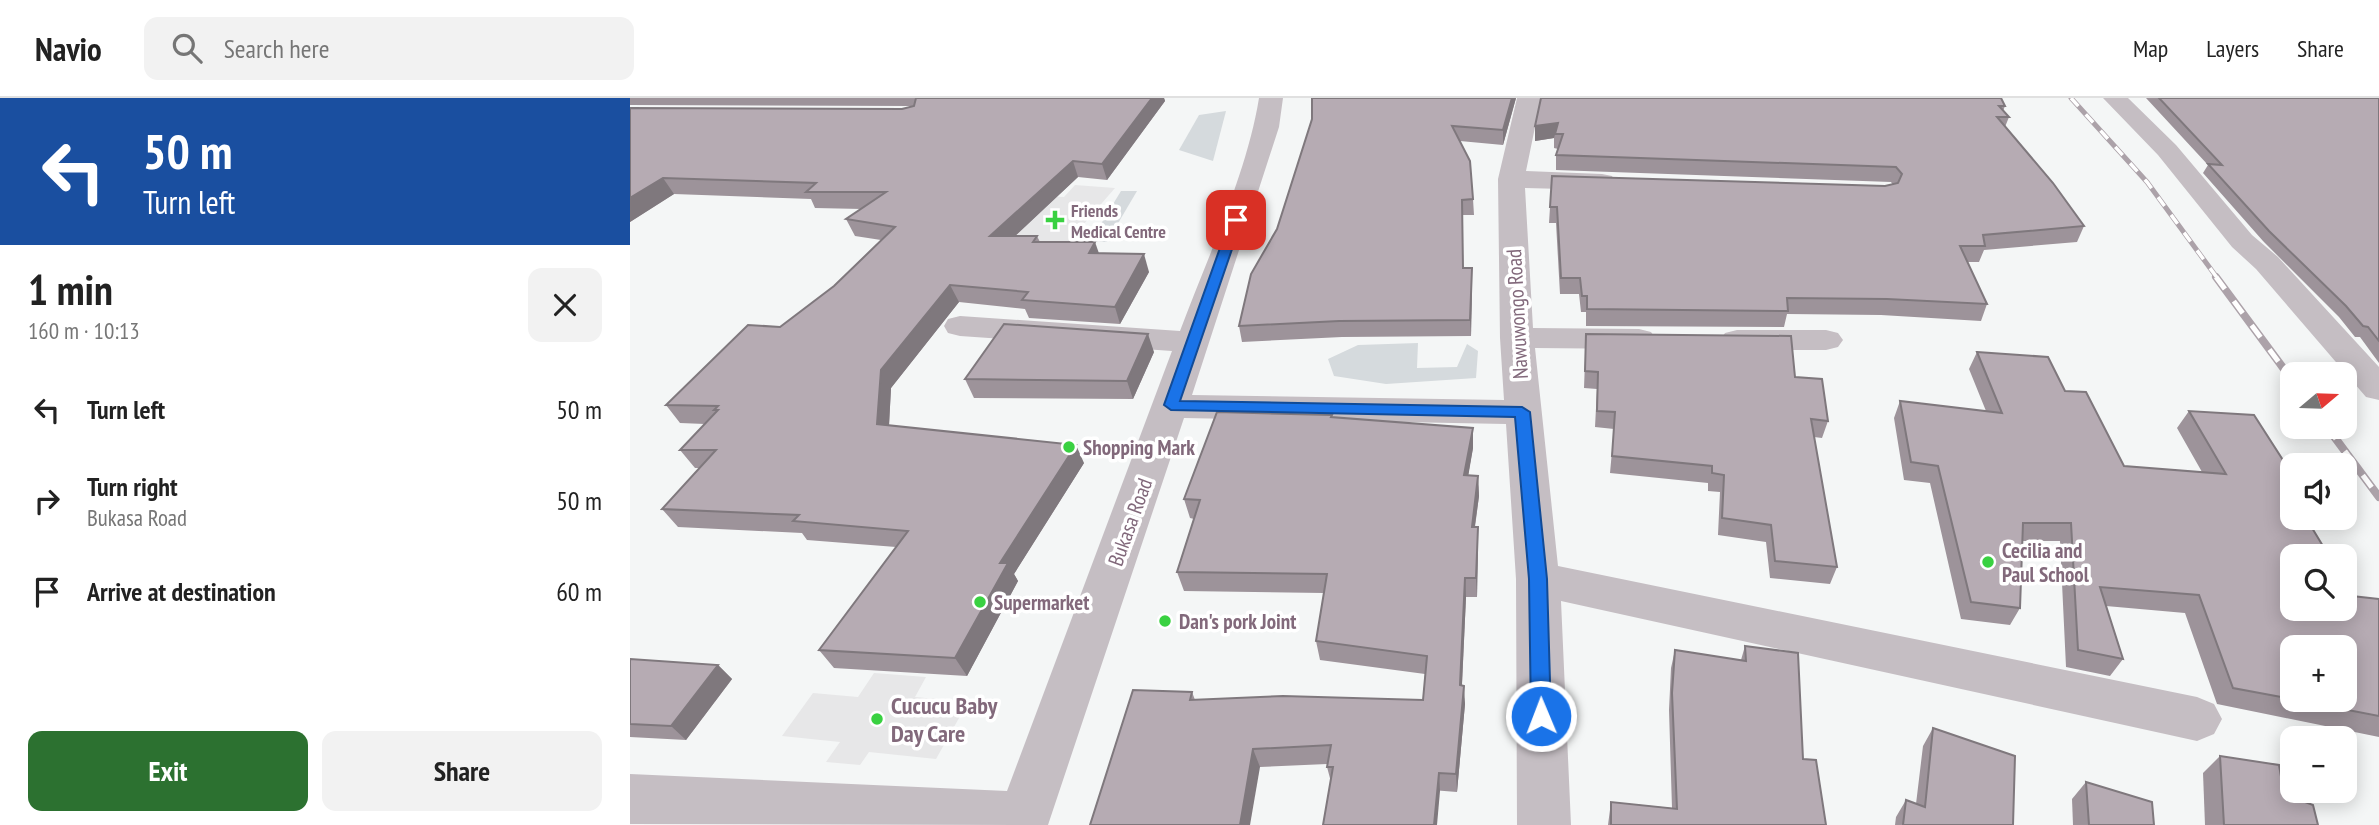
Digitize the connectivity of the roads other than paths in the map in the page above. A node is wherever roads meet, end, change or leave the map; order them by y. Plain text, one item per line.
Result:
1 (1271, 98) edge
2 (1529, 98) edge
3 (2115, 98) edge
4 (1511, 179) junction
5 (1621, 183) edge
6 (960, 326) dead end
7 (1517, 338) junction
8 (1665, 339) edge
9 (1705, 340) edge
10 (1826, 340) dead end
11 (1192, 342) junction
12 (2379, 389) edge
13 (1171, 405) junction
14 (1522, 412) junction
15 (1538, 579) junction
16 (2197, 719) dead end
17 (630, 799) edge
18 (1023, 821) edge
19 (1544, 825) edge

1 - 11 street, Bukasa Road
2 - 4 street, Nawuwongo Road
3 - 12 street
4 - 5 street
4 - 7 street, Nawuwongo Road
6 - 11 street
7 - 8 street
7 - 14 street, Nawuwongo Road
9 - 10 street
11 - 13 street, Bukasa Road
13 - 14 street
13 - 18 street, Bukasa Road
14 - 15 street, Nawuwongo Road
15 - 16 street
15 - 19 street, Nawuwongo Road
17 - 18 street

